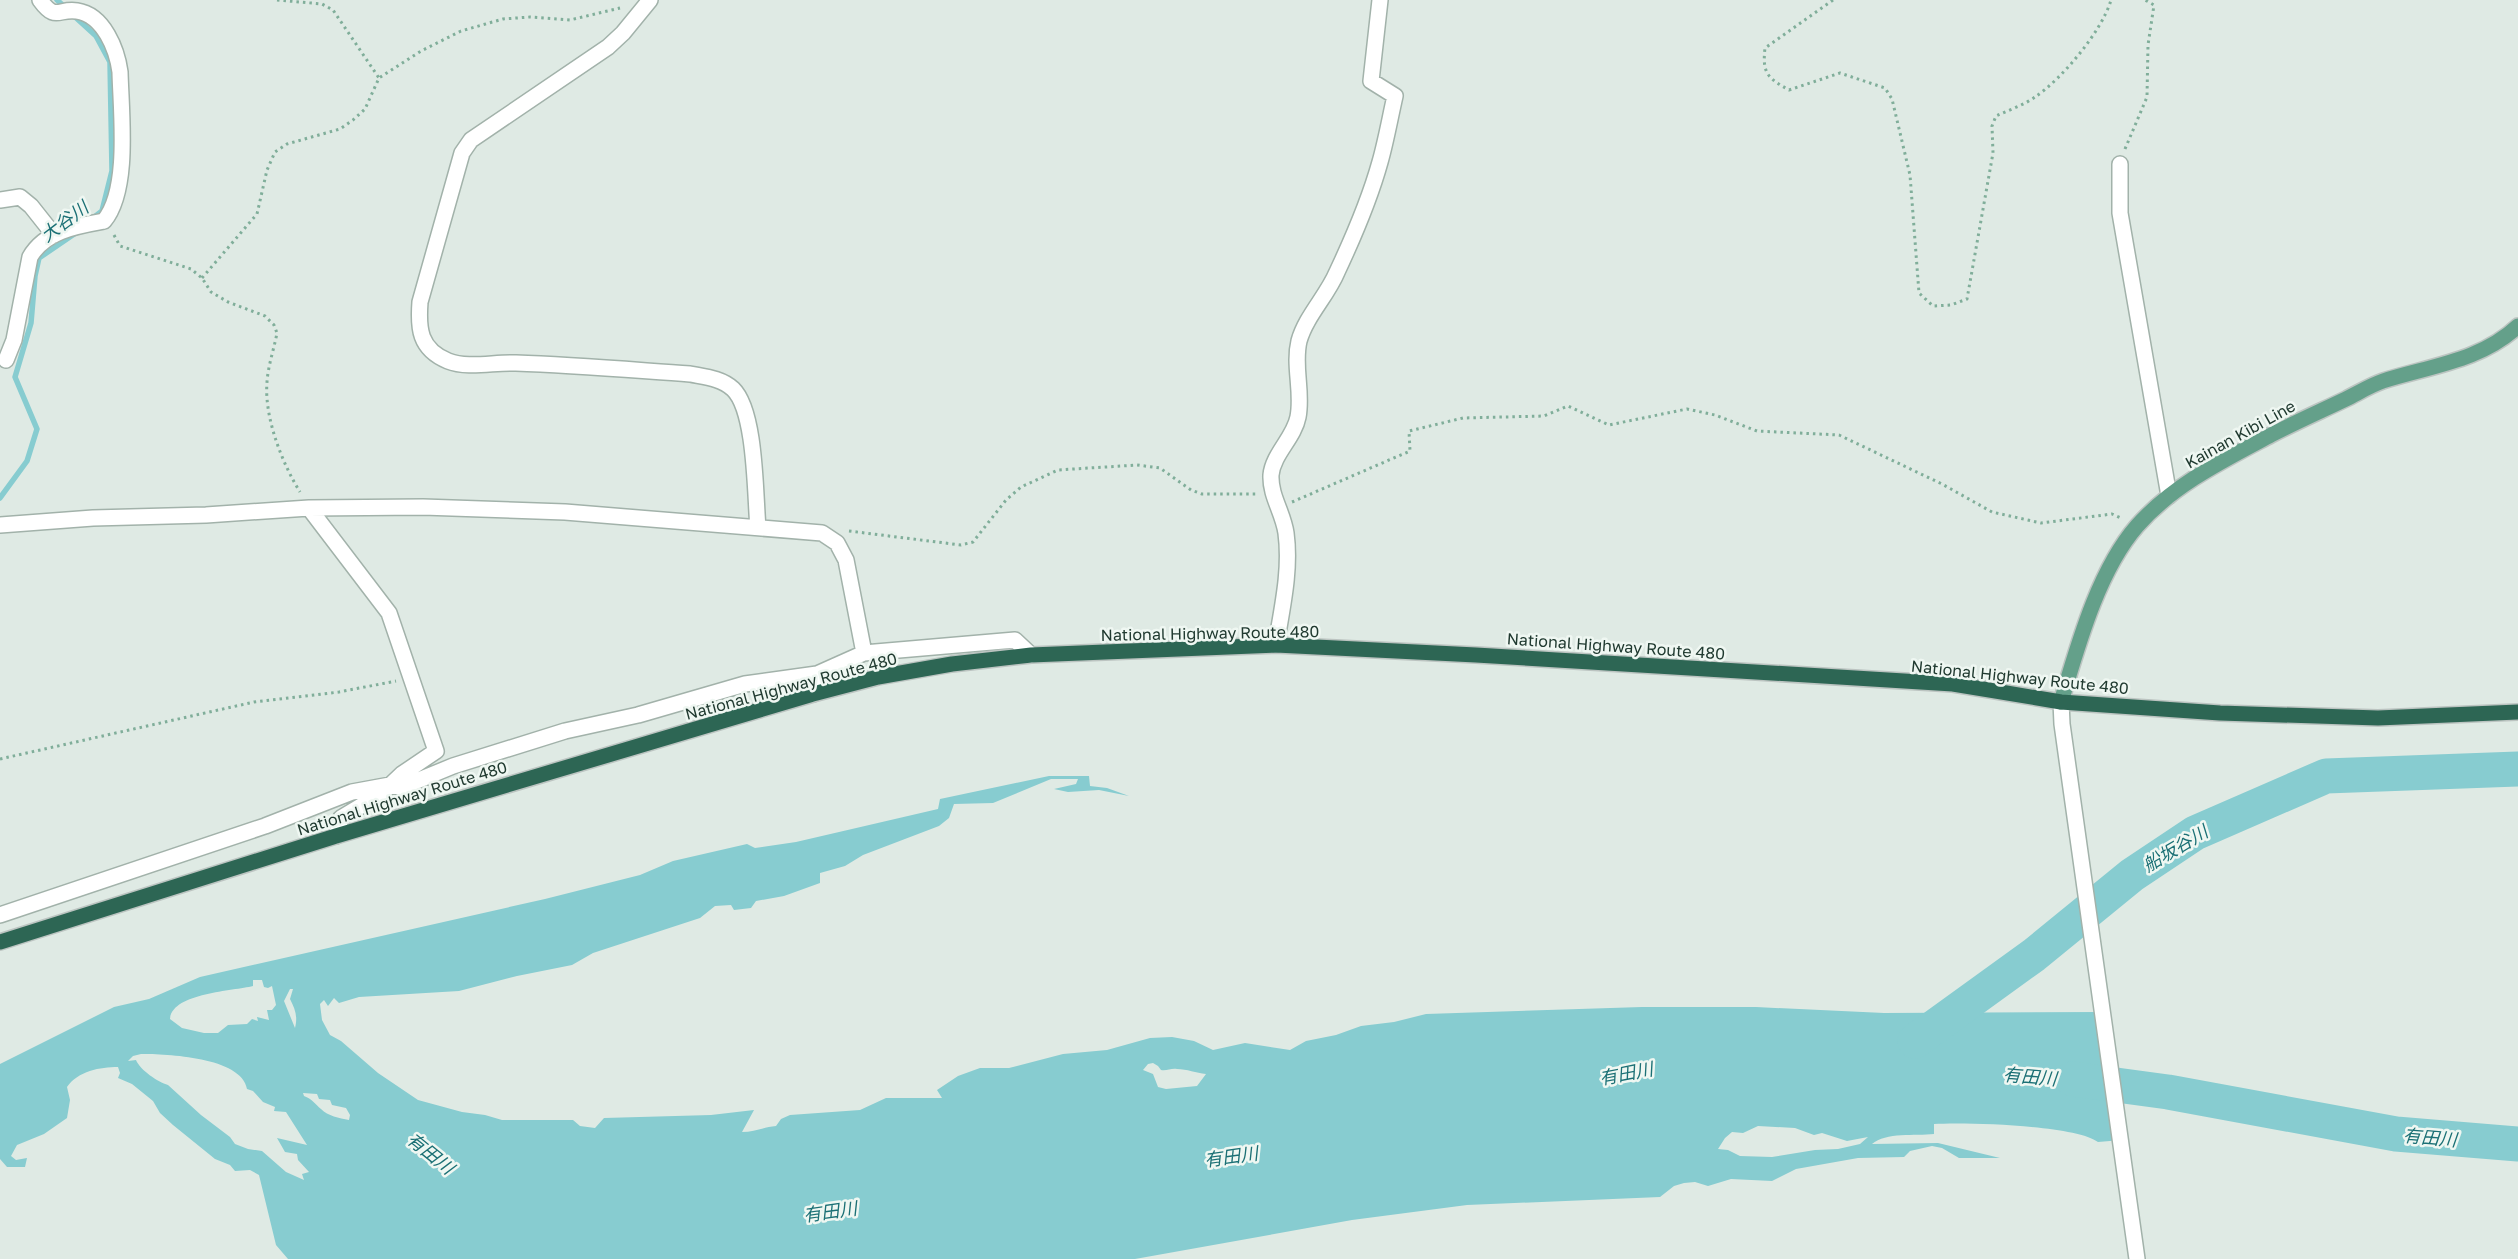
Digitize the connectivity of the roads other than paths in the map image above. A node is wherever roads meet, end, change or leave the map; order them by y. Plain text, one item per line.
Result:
1 (40, 0) edge
2 (650, 0) edge
3 (1380, 0) edge
4 (2120, 164) road end
5 (0, 200) edge
6 (54, 235) junction
7 (2518, 326) edge
8 (6, 360) dead end
9 (2169, 496) junction
10 (309, 508) junction
11 (0, 525) edge
12 (758, 528) junction
13 (1276, 646) junction
14 (864, 652) junction
15 (1031, 655) junction
16 (817, 674) junction
17 (813, 694) junction
18 (2061, 702) junction
19 (2518, 712) edge
20 (390, 785) junction
21 (336, 836) junction
22 (0, 915) edge
23 (0, 942) edge
24 (2137, 1259) edge

1 - 6 street
2 - 12 street
3 - 13 street
4 - 9 street
5 - 6 street
6 - 8 street
7 - 9 main road, Kainan Kibi Line
9 - 18 main road, Kainan Kibi Line
10 - 11 street
10 - 12 street
10 - 20 street
12 - 14 street
13 - 15 highway, National Highway Route 480
13 - 18 highway, National Highway Route 480
14 - 15 street
14 - 16 street
15 - 17 highway, National Highway Route 480
16 - 17 street
16 - 20 street
17 - 21 highway, National Highway Route 480
18 - 19 highway, National Highway Route 480
18 - 24 street
20 - 21 street
20 - 22 street
21 - 23 highway, National Highway Route 480

